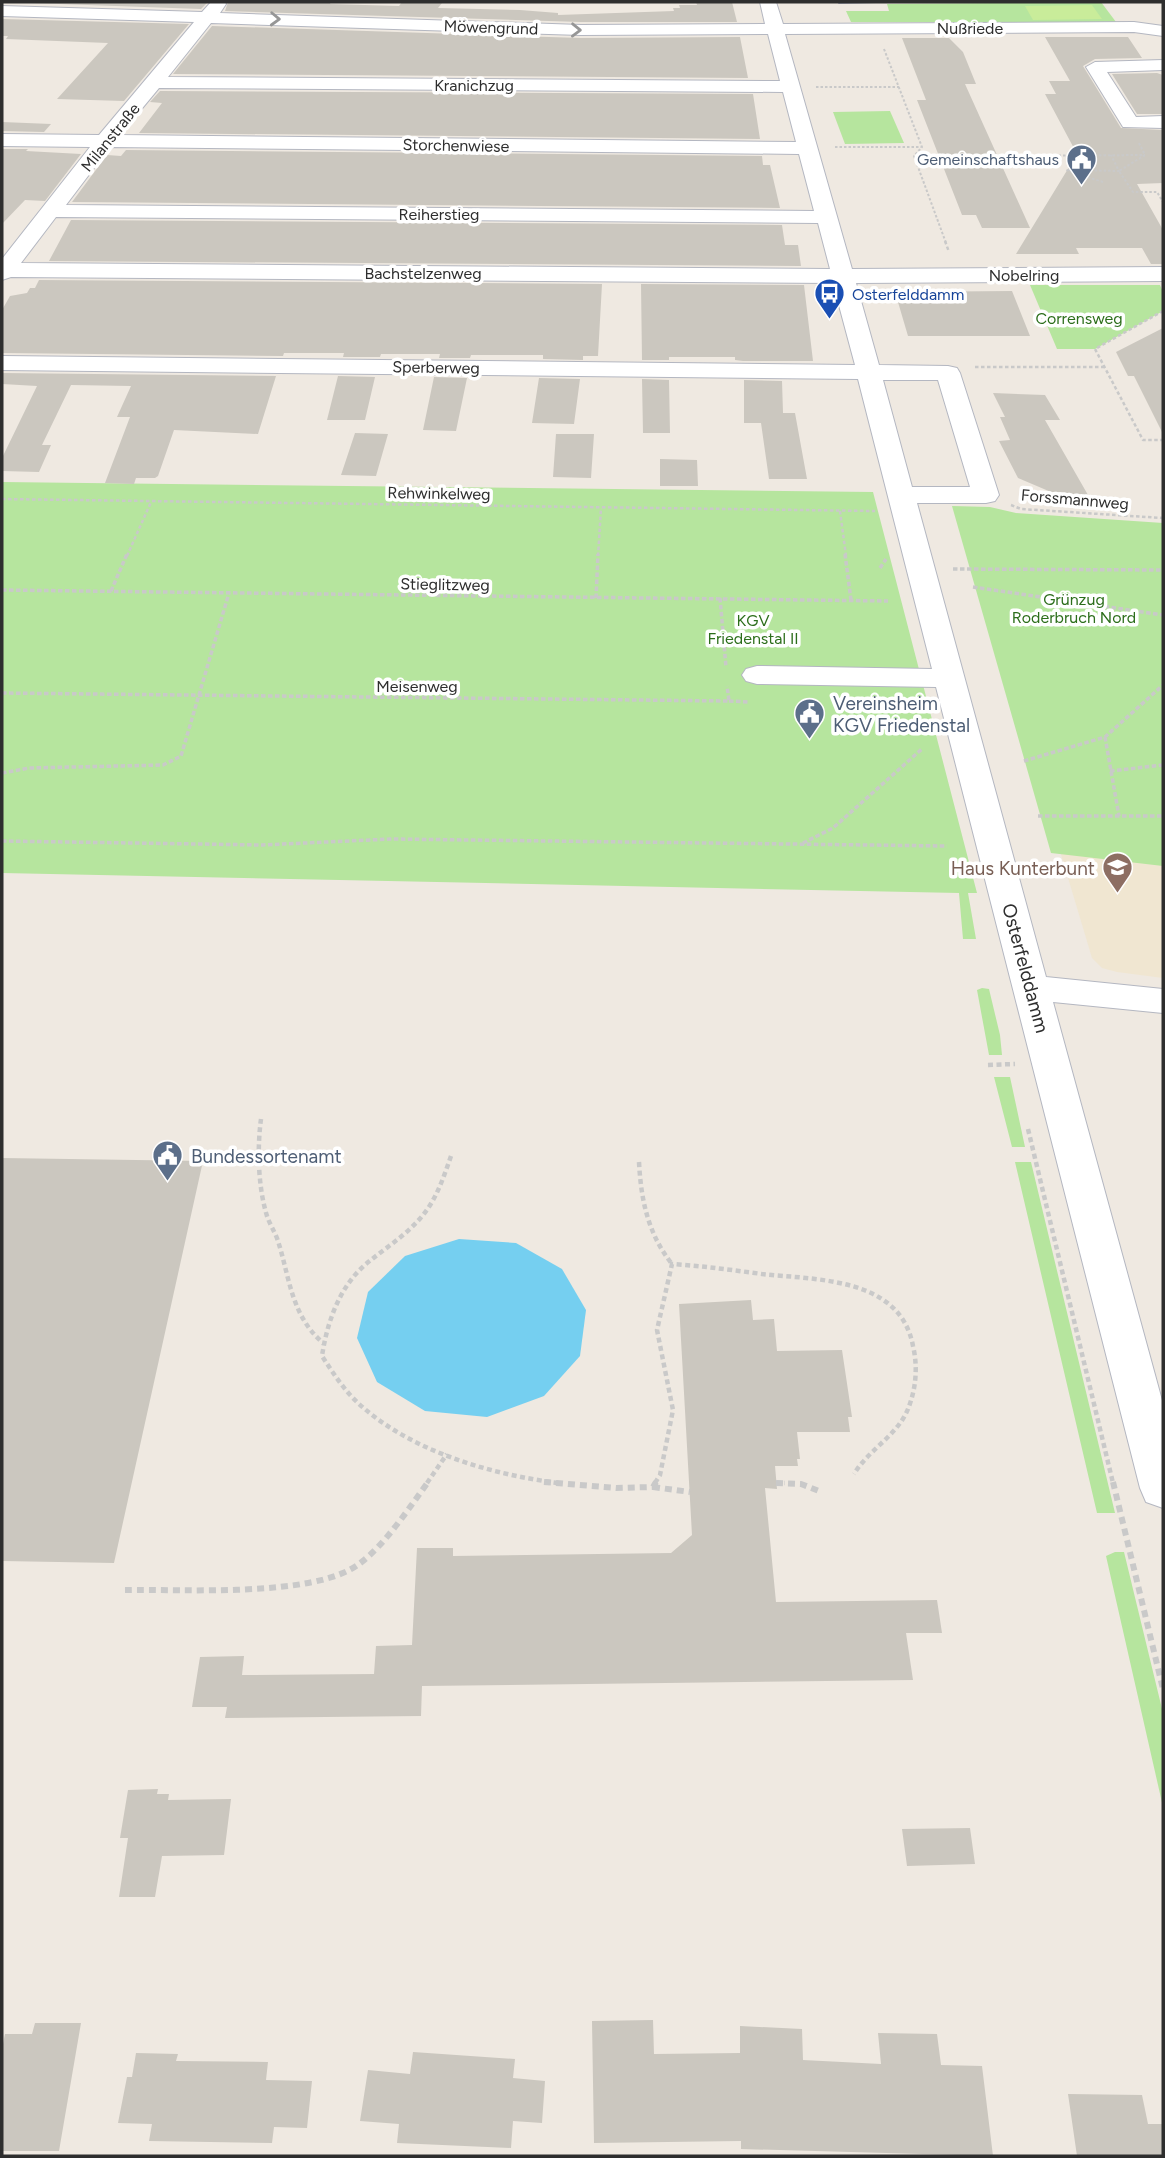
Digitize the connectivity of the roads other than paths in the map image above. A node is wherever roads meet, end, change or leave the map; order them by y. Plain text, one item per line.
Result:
1 (220, 2) edge
2 (768, 2) edge
3 (12, 8) edge
4 (207, 18) junction
5 (776, 29) junction
6 (1163, 31) edge
7 (1163, 65) edge
8 (156, 82) junction
9 (791, 87) junction
10 (1163, 122) edge
11 (2, 140) edge
12 (104, 142) junction
13 (808, 148) junction
14 (52, 211) junction
15 (827, 217) junction
16 (3, 271) edge
17 (1163, 275) edge
18 (843, 276) junction
19 (2, 363) edge
20 (869, 373) junction
21 (902, 495) junction
22 (757, 675) dead end
23 (950, 678) junction
24 (1032, 988) junction
25 (1163, 1001) edge
26 (1163, 1488) edge

1 - 4 street, Milanstraße
2 - 5 street, Osterfelddamm
3 - 4 street, Möwengrund
4 -> 5 street, Möwengrund
4 - 8 street, Milanstraße
5 - 6 street, Nußriede
5 - 9 street, Osterfelddamm
7 - 10 street
8 - 9 street, Kranichzug
8 - 12 street, Milanstraße
9 - 13 street, Osterfelddamm
11 - 12 street, Storchenwiese
12 - 13 street, Storchenwiese
12 - 14 street, Milanstraße
13 - 15 street, Osterfelddamm
14 - 15 street, Reiherstieg
14 - 16 street, Milanstraße
15 - 18 street, Osterfelddamm
16 - 18 street, Bachstelzenweg
17 - 18 street, Nobelring
18 - 20 street, Osterfelddamm
19 - 20 street, Sperberweg
20 - 21 street, Osterfelddamm
20 - 21 street, Sperberweg
21 - 23 street, Osterfelddamm
22 - 23 street
23 - 24 street, Osterfelddamm
24 - 25 street
24 - 26 street, Osterfelddamm

